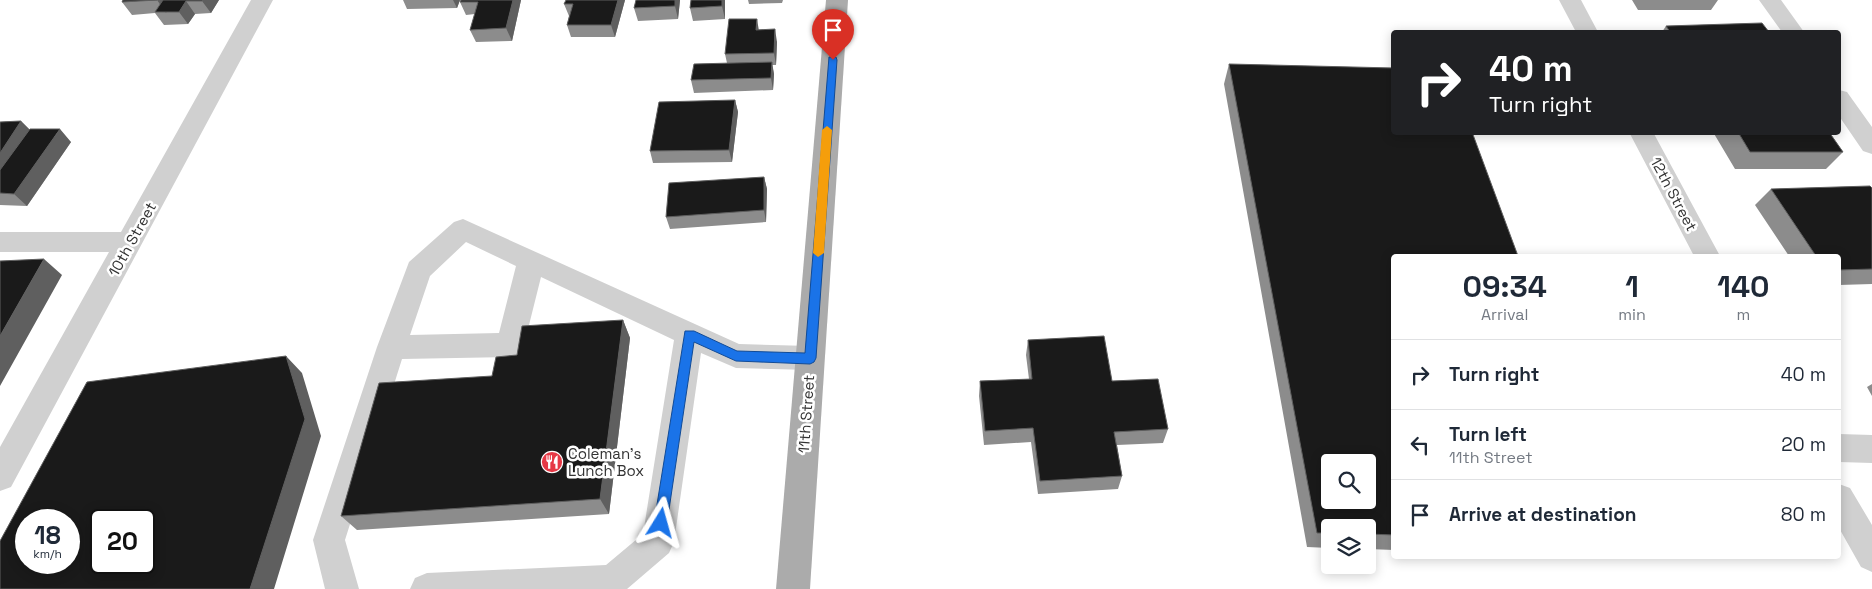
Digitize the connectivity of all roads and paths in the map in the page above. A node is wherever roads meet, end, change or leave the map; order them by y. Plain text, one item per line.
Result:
1 (262, 0) edge
2 (837, 0) edge
3 (1570, 0) edge
4 (1770, 0) edge
5 (1586, 30) edge
6 (1792, 30) edge
7 (1841, 101) edge
8 (1643, 135) edge
9 (1872, 145) edge
10 (0, 242) edge
11 (131, 242) junction
12 (1706, 254) edge
13 (531, 261) junction
14 (689, 335) junction
15 (391, 347) junction
16 (810, 358) junction
17 (1841, 448) edge
18 (1872, 449) edge
19 (0, 477) edge
20 (1841, 502) edge
21 (1872, 556) edge
22 (342, 589) edge
23 (446, 589) edge
24 (793, 589) edge

1 - 11 street, 10th Street
2 - 16 main road, 11th Street
3 - 5 street
4 - 6 street
7 - 9 street
8 - 12 street, 12th Street
10 - 11 street
11 - 19 street, 10th Street
13 - 14 street
13 - 15 street
13 - 15 street
14 - 16 street
14 - 23 street
15 - 22 street
16 - 24 main road, 11th Street
17 - 18 street
20 - 21 street

